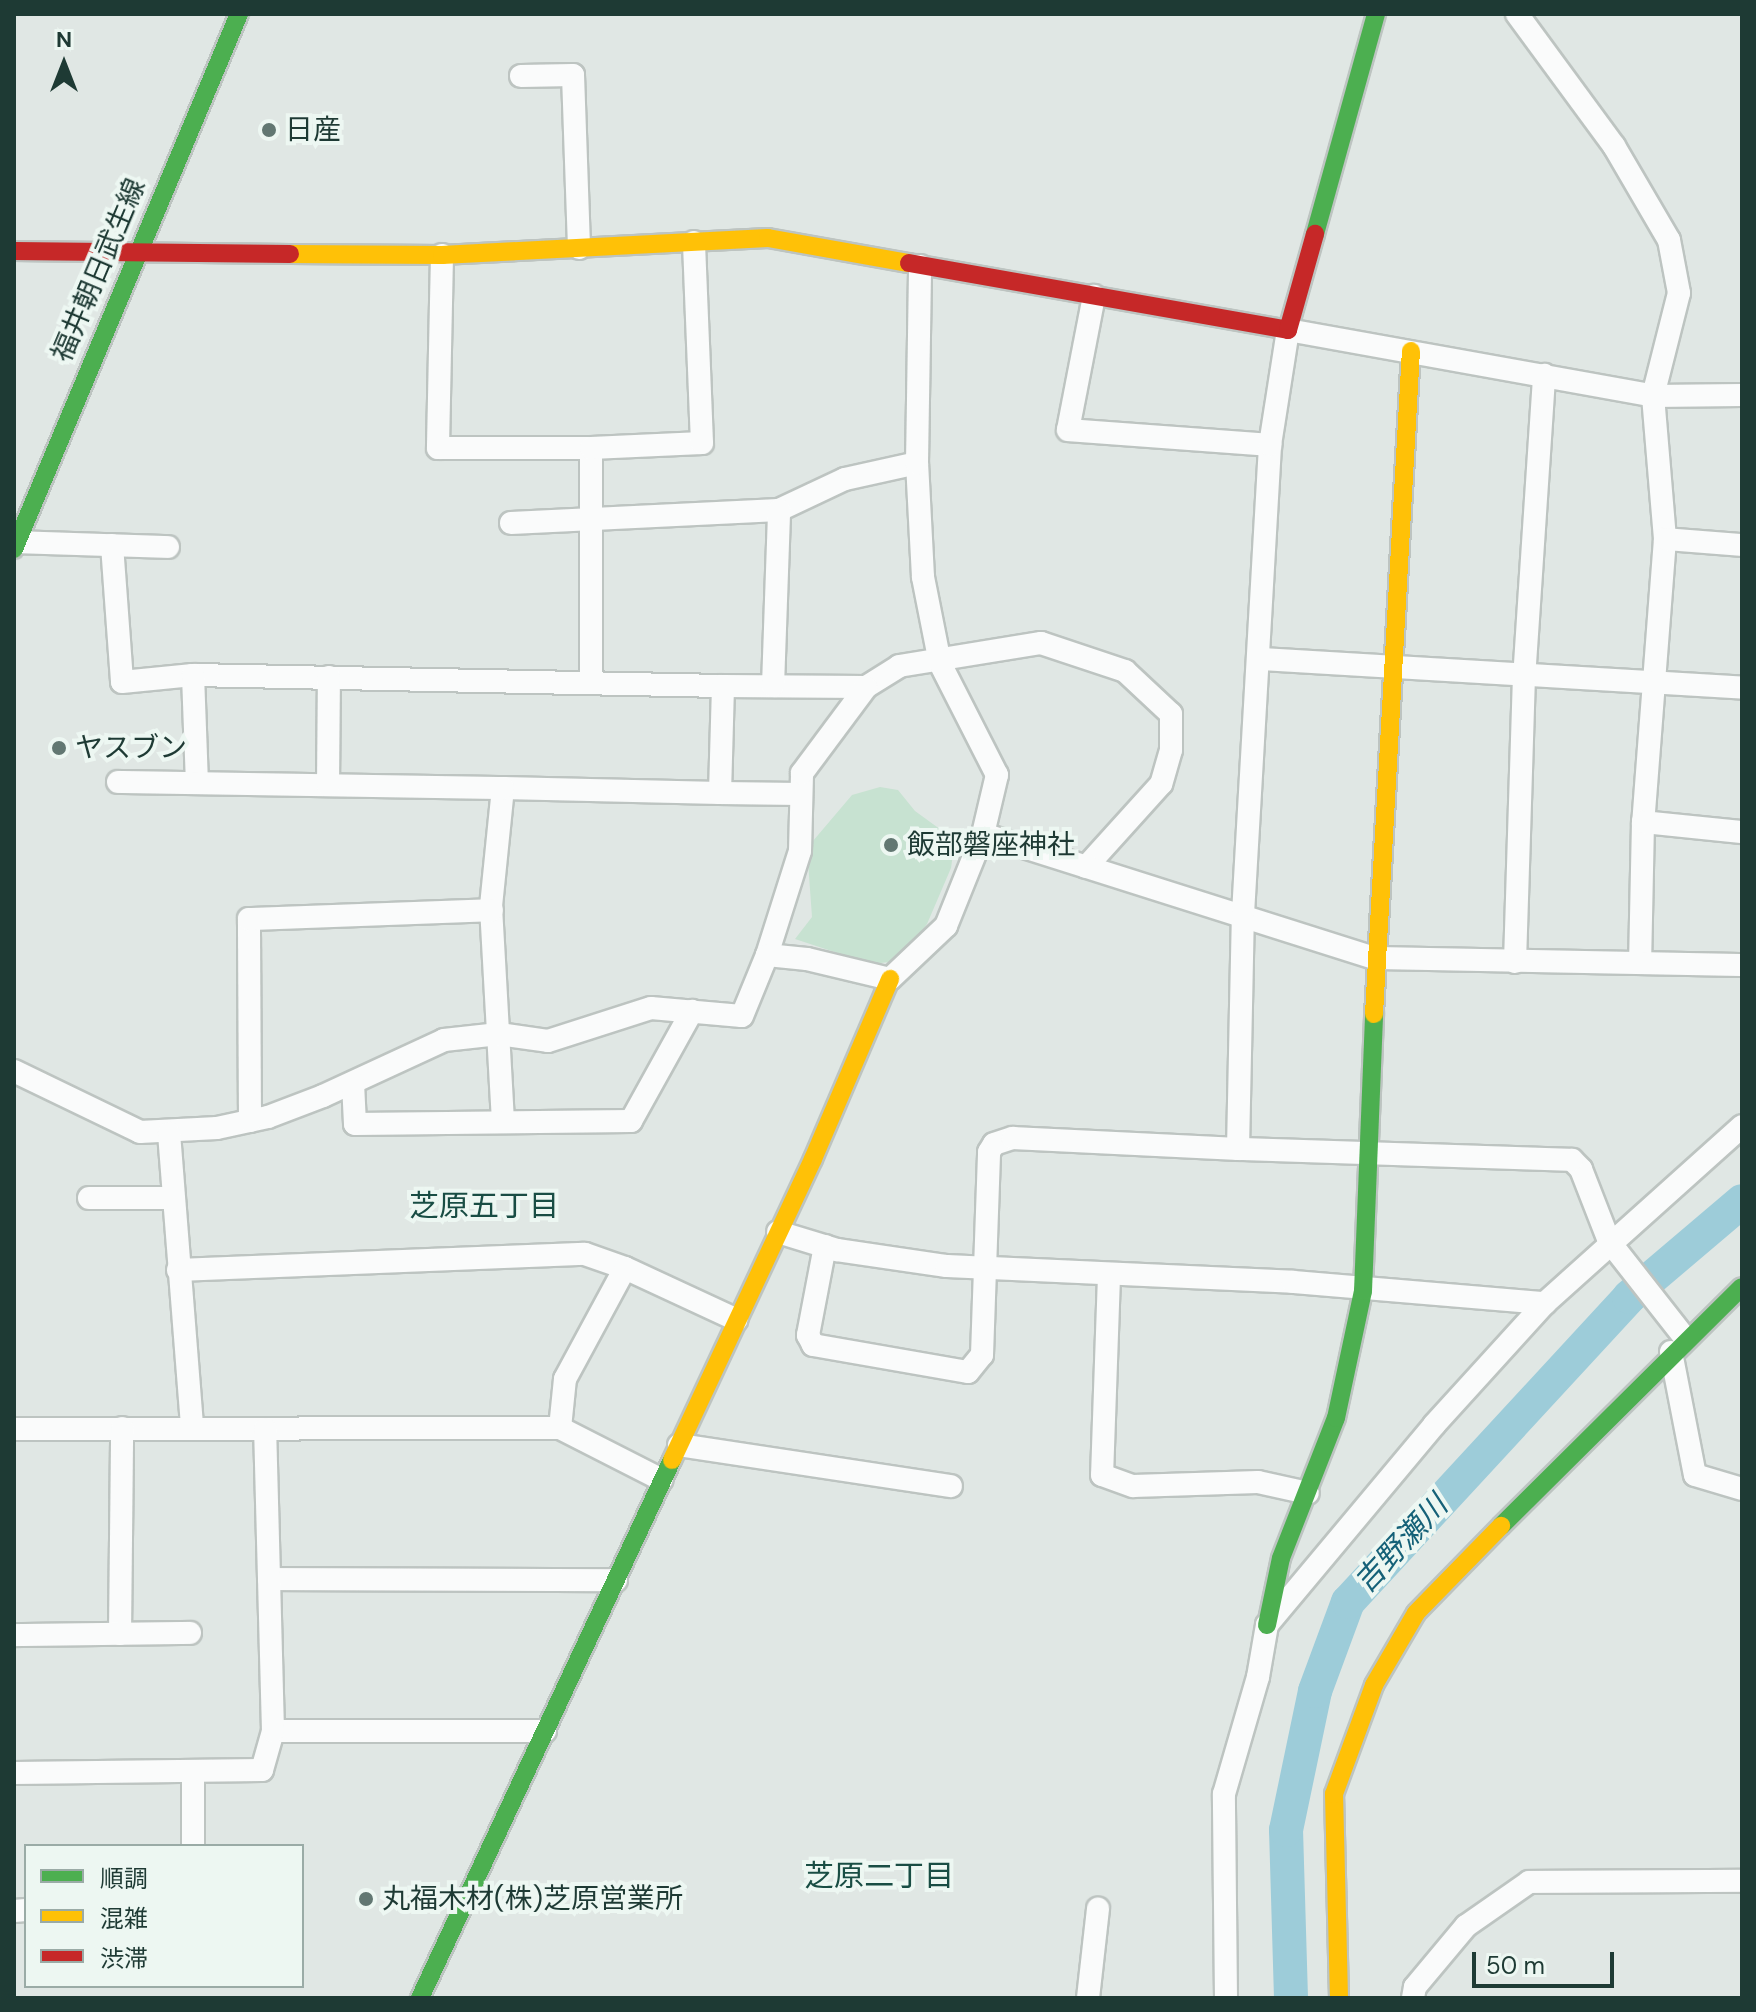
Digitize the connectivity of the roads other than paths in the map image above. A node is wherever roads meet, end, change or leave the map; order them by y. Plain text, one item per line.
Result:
1 (239, 14) edge
2 (1376, 14) edge
3 (1517, 14) edge
4 (521, 76) dead end
5 (694, 242) junction
6 (579, 248) junction
7 (137, 250) junction
8 (14, 251) edge
9 (442, 255) junction
10 (920, 266) junction
11 (1094, 296) junction
12 (1288, 330) junction
13 (1411, 351) junction
14 (1544, 375) junction
15 (1742, 395) edge
16 (1653, 396) junction
17 (1270, 445) junction
18 (591, 448) junction
19 (917, 463) junction
20 (779, 510) junction
21 (591, 521) junction
22 (511, 523) dead end
23 (1665, 539) junction
24 (16, 545) edge
25 (112, 545) junction
26 (1742, 545) edge
27 (168, 547) dead end
28 (1260, 659) junction
29 (940, 663) junction
30 (1392, 669) junction
31 (193, 675) junction
32 (329, 677) junction
33 (1524, 679) junction
34 (1655, 682) junction
35 (591, 683) junction
36 (723, 686) junction
37 (773, 686) junction
38 (866, 687) junction
39 (1742, 688) edge
40 (118, 782) dead end
41 (197, 783) junction
42 (328, 785) junction
43 (503, 788) junction
44 (720, 793) junction
45 (800, 794) junction
46 (1643, 822) junction
47 (1742, 832) edge
48 (983, 834) junction
49 (1086, 867) junction
50 (492, 910) junction
51 (1243, 914) junction
52 (767, 955) junction
53 (1375, 958) junction
54 (1640, 960) junction
55 (1515, 962) junction
56 (1742, 965) edge
57 (890, 979) junction
58 (692, 1011) junction
59 (499, 1034) junction
60 (14, 1071) edge
61 (353, 1083) junction
62 (250, 1121) junction
63 (503, 1122) junction
64 (1742, 1126) edge
65 (169, 1133) junction
66 (1238, 1149) junction
67 (1372, 1152) junction
68 (89, 1198) dead end
69 (172, 1198) junction
70 (778, 1232) junction
71 (1609, 1241) junction
72 (825, 1246) junction
73 (625, 1268) junction
74 (985, 1268) junction
75 (178, 1270) junction
76 (1109, 1276) junction
77 (1742, 1287) edge
78 (1363, 1291) junction
79 (1545, 1303) junction
80 (737, 1320) junction
81 (1678, 1345) junction
82 (122, 1428) junction
83 (192, 1428) junction
84 (560, 1428) junction
85 (14, 1429) edge
86 (265, 1429) junction
87 (679, 1445) junction
88 (662, 1480) junction
89 (951, 1486) dead end
90 (1742, 1489) edge
91 (1308, 1493) junction
92 (269, 1579) junction
93 (616, 1580) junction
94 (1267, 1625) junction
95 (190, 1633) dead end
96 (120, 1634) junction
97 (14, 1635) edge
98 (273, 1731) junction
99 (545, 1731) junction
100 (14, 1773) edge
101 (193, 1774) junction
102 (193, 1844) edge
103 (1742, 1881) edge
104 (1098, 1909) dead end
105 (420, 1998) edge
106 (1088, 1998) edge
107 (1226, 1998) edge
108 (1339, 1998) edge
109 (1413, 1998) edge

1 - 7 street, 福井朝日武生線
2 - 12 street
3 - 16 street
4 - 6 street
5 - 6 street
5 - 10 street
5 - 18 street
6 - 9 street
7 - 8 street
7 - 9 street
7 - 24 street, 福井朝日武生線
9 - 18 street
10 - 11 street
10 - 19 street
11 - 12 street
11 - 17 street
12 - 13 street
12 - 17 street
13 - 14 street
13 - 30 street
14 - 16 street
14 - 33 street
15 - 16 street
16 - 23 street
17 - 28 street
18 - 21 street
19 - 20 street
19 - 29 street
20 - 21 street
20 - 37 street
21 - 22 street
21 - 35 street
23 - 26 street
23 - 34 street
24 - 25 street
25 - 27 street
25 - 31 street
28 - 30 street
28 - 51 street
29 - 38 street
29 - 48 street
29 - 49 street
30 - 33 street
30 - 53 street
31 - 32 street
31 - 41 street
32 - 35 street
32 - 42 street
33 - 34 street
33 - 55 street
34 - 39 street
34 - 46 street
35 - 36 street
36 - 37 street
36 - 44 street
37 - 38 street
38 - 45 street
40 - 41 street
41 - 42 street
42 - 43 street
43 - 44 street
43 - 50 street
44 - 45 street
45 - 52 street
46 - 47 street
46 - 54 street
48 - 49 street
48 - 57 street
49 - 51 street
50 - 59 street
50 - 62 street
51 - 53 street
51 - 66 street
52 - 57 street
52 - 58 street
53 - 55 street
53 - 67 street
54 - 55 street
54 - 56 street
57 - 70 street
58 - 59 street
58 - 63 street
59 - 61 street
59 - 63 street
60 - 65 street
61 - 62 street
61 - 63 street
62 - 65 street
64 - 71 street
65 - 69 street
66 - 67 street
66 - 74 street
67 - 71 street
67 - 78 street
68 - 69 street
69 - 75 street
70 - 72 street
70 - 80 street
71 - 79 street
71 - 81 street
72 - 74 street
72 - 74 street
73 - 75 street
73 - 80 street
73 - 84 street
74 - 76 street
75 - 83 street
76 - 78 street
76 - 91 street
77 - 81 street
78 - 79 street
78 - 91 street
79 - 94 street
80 - 87 street
81 - 90 street
81 - 108 street
82 - 83 street
82 - 85 street
82 - 96 street
83 - 86 street
84 - 86 street
84 - 88 street
86 - 92 street
87 - 88 street
87 - 89 street
88 - 93 street
91 - 94 street
92 - 93 street
92 - 98 street
93 - 99 street
94 - 107 street
95 - 96 street
96 - 97 street
98 - 99 street
98 - 101 street
99 - 105 street
100 - 101 street
101 - 102 street
103 - 109 street
104 - 106 street

